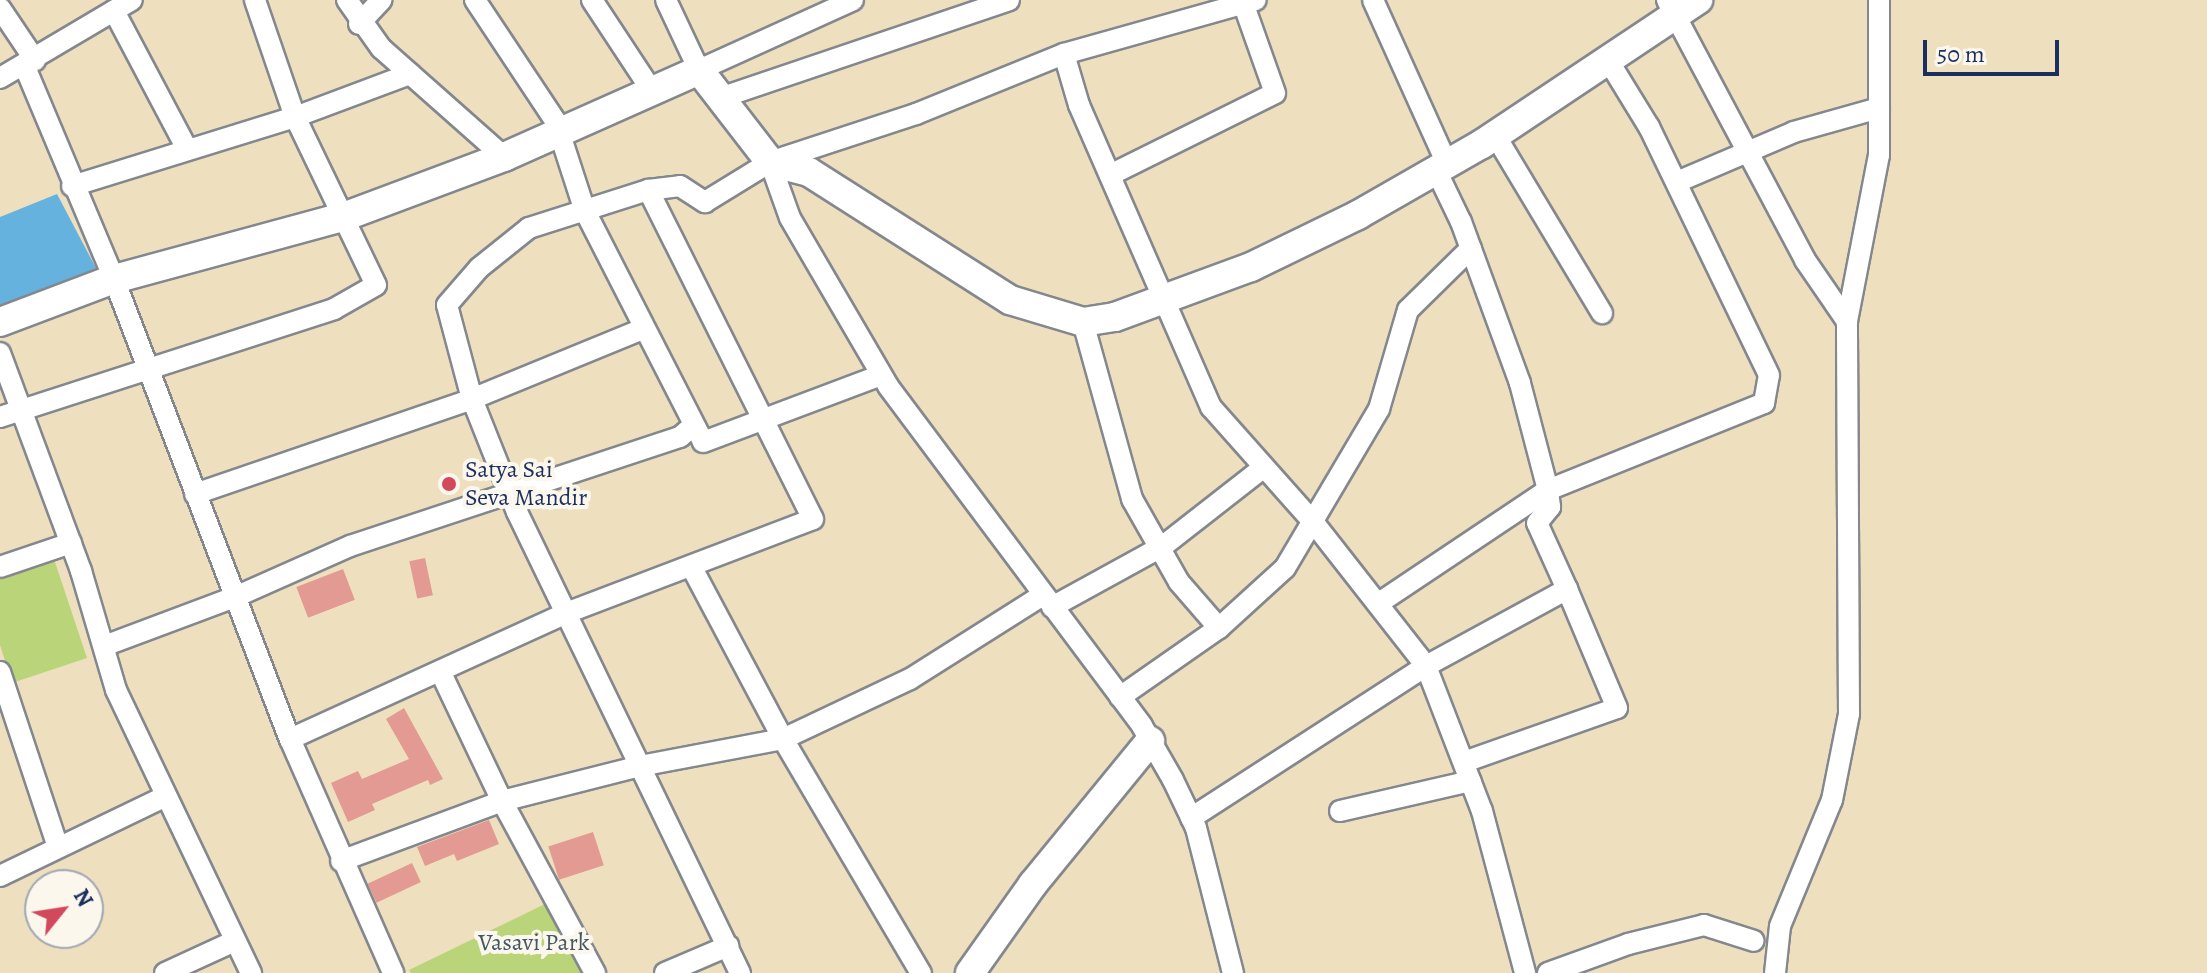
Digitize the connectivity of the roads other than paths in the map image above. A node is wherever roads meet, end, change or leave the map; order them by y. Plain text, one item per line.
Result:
1 (255, 0) edge
2 (347, 0) edge
3 (381, 0) edge
4 (475, 0) edge
5 (592, 0) edge
6 (666, 0) edge
7 (853, 0) edge
8 (1009, 0) edge
9 (1373, 0) edge
10 (1879, 0) edge
11 (1247, 1) edge
12 (123, 5) edge
13 (1680, 5) edge
14 (0, 8) edge
15 (359, 24) junction
16 (1064, 54) junction
17 (1608, 60) junction
18 (30, 64) junction
19 (699, 70) junction
20 (410, 74) junction
21 (0, 78) edge
22 (652, 91) junction
23 (720, 98) junction
24 (1879, 108) junction
25 (295, 117) junction
26 (559, 132) junction
27 (1495, 135) junction
28 (187, 149) junction
29 (1748, 151) junction
30 (504, 157) junction
31 (770, 162) junction
32 (1442, 167) junction
33 (1110, 175) junction
34 (1677, 182) junction
35 (72, 186) junction
36 (648, 190) junction
37 (585, 211) junction
38 (346, 216) junction
39 (1471, 248) junction
40 (114, 279) junction
41 (1165, 302) junction
42 (1602, 313) dead end
43 (1847, 321) junction
44 (0, 322) edge
45 (1083, 322) junction
46 (643, 329) junction
47 (0, 353) edge
48 (144, 367) junction
49 (881, 375) junction
50 (472, 399) junction
51 (20, 408) junction
52 (0, 417) edge
53 (765, 419) junction
54 (694, 425) junction
55 (1263, 468) junction
56 (1548, 490) junction
57 (195, 494) junction
58 (510, 494) junction
59 (1314, 523) junction
60 (71, 543) junction
61 (1163, 546) junction
62 (691, 566) junction
63 (0, 567) edge
64 (1567, 589) junction
65 (235, 597) junction
66 (1048, 601) junction
67 (1379, 603) junction
68 (566, 613) junction
69 (1219, 628) junction
70 (104, 646) junction
71 (1426, 666) junction
72 (440, 671) junction
73 (0, 672) edge
74 (1120, 697) junction
75 (290, 739) junction
76 (783, 739) junction
77 (1150, 741) junction
78 (640, 766) junction
79 (1467, 772) junction
80 (164, 797) junction
81 (502, 801) junction
82 (1340, 811) dead end
83 (1191, 818) junction
84 (58, 847) junction
85 (341, 861) junction
86 (0, 876) edge
87 (235, 941) junction
88 (1754, 941) dead end
89 (728, 946) junction
90 (165, 973) edge
91 (251, 973) edge
92 (393, 973) edge
93 (595, 973) edge
94 (665, 973) edge
95 (740, 973) edge
96 (921, 973) edge
97 (970, 973) edge
98 (1233, 973) edge
99 (1525, 973) edge
100 (1548, 973) edge
101 (1775, 973) edge

1 - 25 street
2 - 15 street
3 - 15 street
4 - 26 street
5 - 22 street
6 - 19 street
7 - 19 street
8 - 23 street
9 - 32 street
10 - 24 street
11 - 16 street
11 - 33 street
12 - 18 street
12 - 28 street
13 - 17 main road
13 - 29 street
14 - 18 street
15 - 20 street
16 - 31 street
16 - 33 street
17 - 27 main road
17 - 34 street
18 - 21 street
18 - 35 street
19 - 22 main road
19 - 23 main road
20 - 25 street
20 - 30 street
22 - 26 main road
23 - 31 main road
24 - 29 street
24 - 43 street
25 - 28 street
25 - 38 street
26 - 30 main road
26 - 37 street
27 - 32 main road
27 - 42 street
28 - 35 street
29 - 34 street
29 - 43 street
30 - 38 main road
31 - 36 street
31 - 45 main road
31 - 49 street
32 - 39 street
32 - 41 main road
33 - 41 street
34 - 56 street
35 - 40 street
36 - 37 street
36 - 53 street
37 - 46 street
37 - 50 street
38 - 40 main road
38 - 48 street
39 - 56 street
39 - 59 street
40 - 44 main road
40 - 48 street
41 - 45 main road
41 - 55 street
43 - 101 street
45 - 61 street
46 - 50 street
46 - 54 street
47 - 51 street
48 - 51 street
48 - 57 street
49 - 53 street
49 - 66 street
50 - 57 street
50 - 58 street
51 - 52 street
51 - 60 street
53 - 54 street
53 - 62 street
54 - 58 street
55 - 59 street
55 - 61 street
56 - 64 street
56 - 67 street
57 - 65 street
58 - 65 street
58 - 68 street
59 - 67 street
59 - 69 street
60 - 63 street
60 - 70 street
61 - 66 street
61 - 69 street
62 - 68 street
62 - 76 street
64 - 71 street
64 - 79 street
65 - 70 street
65 - 75 street
66 - 74 street
66 - 76 street
67 - 71 street
68 - 72 street
68 - 78 street
69 - 74 street
70 - 80 street
71 - 79 street
71 - 83 street
72 - 75 street
72 - 81 street
73 - 84 street
74 - 77 street
75 - 85 street
76 - 78 street
76 - 96 street
77 - 83 street
77 - 97 main road
78 - 81 street
78 - 89 street
79 - 82 street
79 - 99 street
80 - 84 street
80 - 87 street
81 - 85 street
81 - 93 street
83 - 98 street
84 - 86 street
85 - 92 street
87 - 90 street
87 - 91 street
88 - 100 street
89 - 94 street
89 - 95 street

